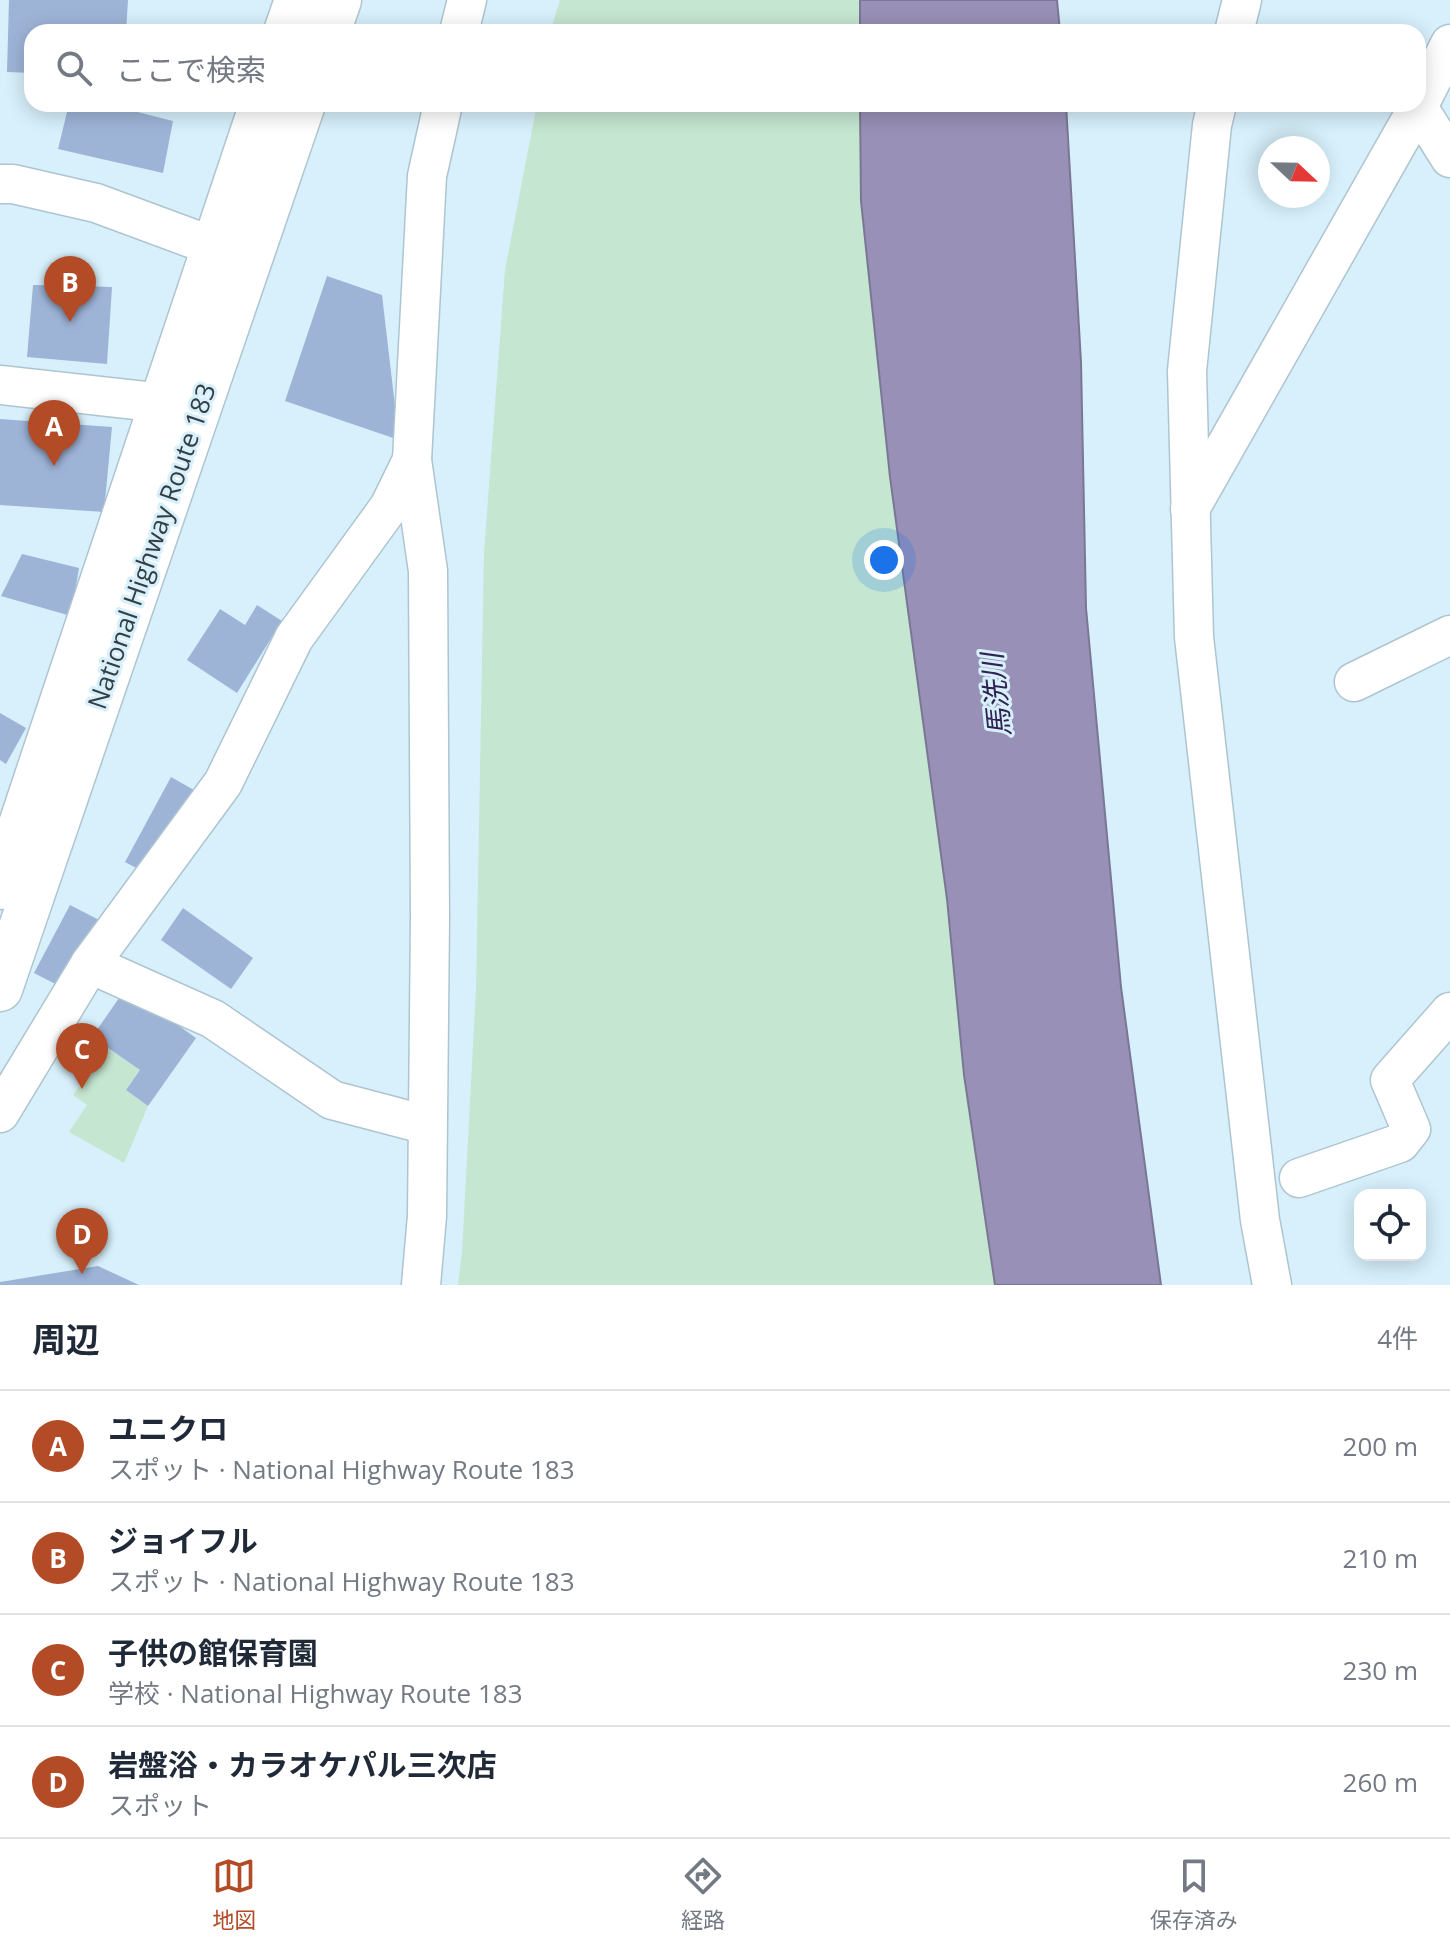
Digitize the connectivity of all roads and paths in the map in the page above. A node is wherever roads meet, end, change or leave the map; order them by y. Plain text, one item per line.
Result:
1 (297, 0) edge
2 (339, 0) edge
3 (467, 0) edge
4 (1242, 0) edge
5 (289, 24) edge
6 (331, 24) edge
7 (461, 24) edge
8 (1236, 24) edge
9 (1450, 44) edge
10 (1426, 91) edge
11 (259, 112) edge
12 (300, 112) edge
13 (441, 112) edge
14 (1215, 112) edge
15 (1415, 112) edge
16 (1421, 112) edge
17 (1450, 158) edge
18 (0, 184) edge
19 (215, 247) junction
20 (0, 385) edge
21 (163, 403) junction
22 (412, 460) junction
23 (1189, 510) junction
24 (1450, 635) edge
25 (1354, 682) dead end
26 (0, 887) edge
27 (90, 964) junction
28 (0, 989) edge
29 (1450, 1012) edge
30 (0, 1113) edge
31 (427, 1125) junction
32 (1299, 1178) dead end
33 (421, 1285) edge
34 (1272, 1285) edge

1 - 5 highway
2 - 6 highway
3 - 7 street
4 - 8 street
9 - 10 street
11 - 19 highway, National Highway Route 183
12 - 28 highway, National Highway Route 183
13 - 22 street
14 - 23 street
15 - 23 street
16 - 17 street
18 - 19 street
19 - 21 highway, National Highway Route 183
20 - 21 street
21 - 26 highway, National Highway Route 183
22 - 27 street
22 - 31 street
23 - 34 street
24 - 25 street
27 - 30 street
27 - 31 street
29 - 32 street
31 - 33 street

